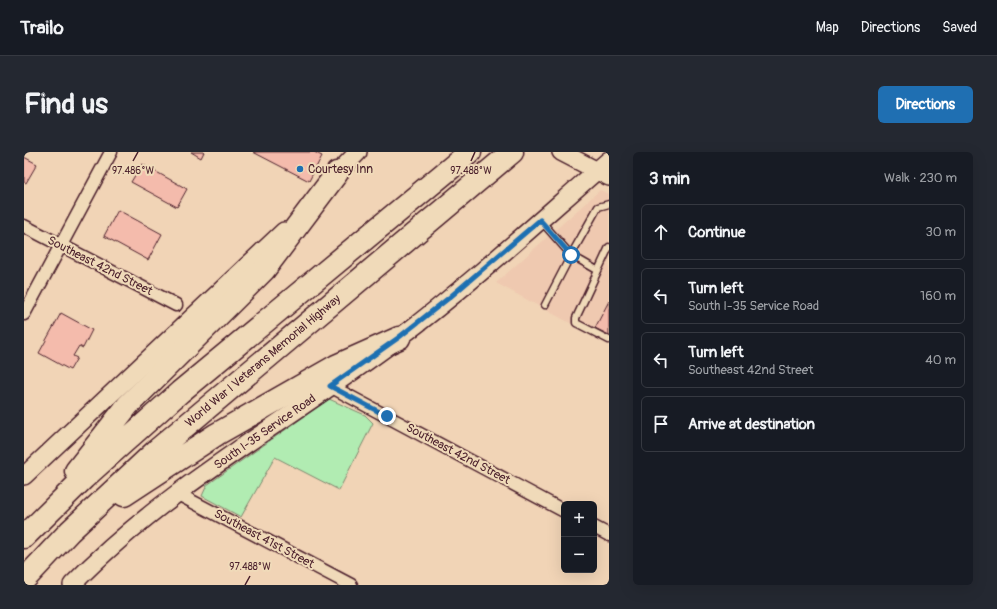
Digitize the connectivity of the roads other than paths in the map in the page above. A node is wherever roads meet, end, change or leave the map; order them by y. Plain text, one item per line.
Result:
1 (111, 152) edge
2 (358, 152) edge
3 (470, 152) edge
4 (561, 152) edge
5 (505, 158) edge
6 (605, 169) edge
7 (337, 173) junction
8 (609, 204) edge
9 (540, 220) junction
10 (24, 226) edge
11 (60, 245) junction
12 (609, 247) edge
13 (571, 255) junction
14 (597, 270) junction
15 (176, 305) dead end
16 (545, 305) dead end
17 (24, 314) edge
18 (398, 338) junction
19 (609, 340) edge
20 (330, 386) junction
21 (24, 476) edge
22 (178, 494) junction
23 (561, 508) edge
24 (597, 529) edge
25 (70, 531) junction
26 (609, 535) edge
27 (24, 537) edge
28 (24, 580) edge
29 (72, 585) edge
30 (351, 585) edge

1 - 11 street
2 - 7 main road
3 - 27 highway
4 - 6 main road
5 - 25 highway, World War I Veterans Memorial Highway
6 - 9 main road, South I-35 Service Road
7 - 21 main road
7 - 27 highway
8 - 13 lane
9 - 13 lane
9 - 18 main road, South I-35 Service Road
10 - 11 street, Southeast 42nd Street
11 - 15 street, Southeast 42nd Street
11 - 17 street
12 - 14 lane
13 - 14 lane
13 - 16 lane
14 - 19 lane
18 - 20 main road, South I-35 Service Road
18 - 25 highway
20 - 22 main road, South I-35 Service Road
20 - 23 street, Southeast 42nd Street
22 - 29 main road, South I-35 Service Road
22 - 30 street, Southeast 41st Street
24 - 26 street
25 - 28 highway, World War I Veterans Memorial Highway

